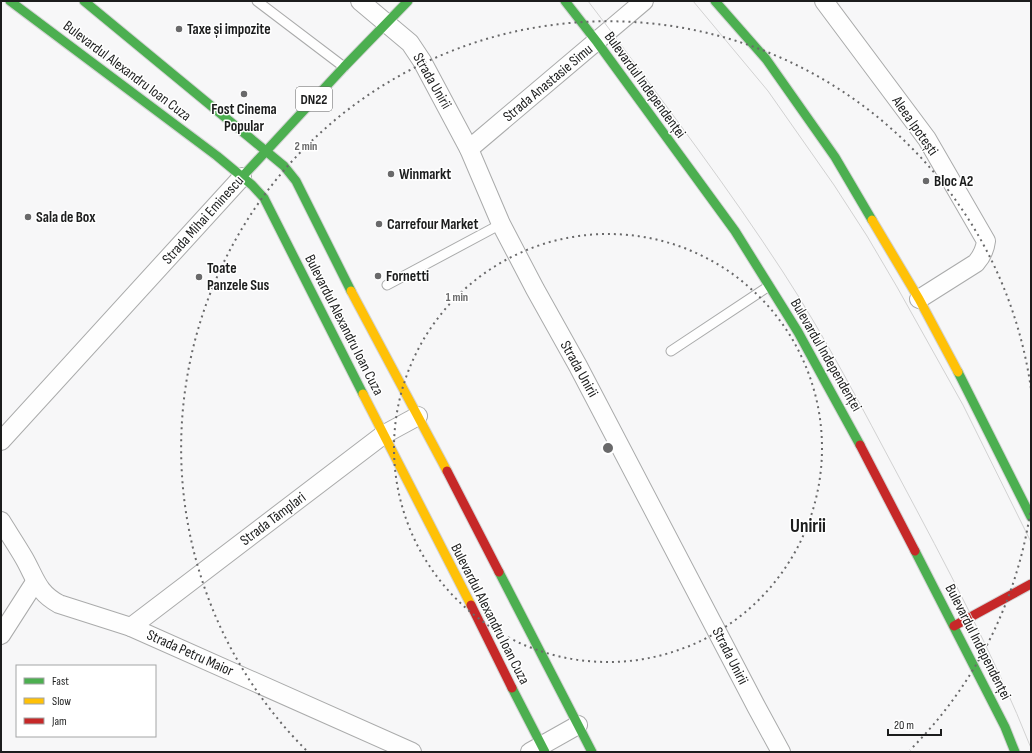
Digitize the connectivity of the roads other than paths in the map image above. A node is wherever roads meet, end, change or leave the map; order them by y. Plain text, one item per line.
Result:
1 (10, 1) edge
2 (84, 1) edge
3 (257, 1) edge
4 (360, 1) edge
5 (408, 1) edge
6 (565, 1) edge
7 (644, 1) edge
8 (715, 1) edge
9 (824, 1) edge
10 (387, 23) junction
11 (596, 42) junction
12 (344, 67) junction
13 (469, 149) junction
14 (266, 150) junction
15 (242, 177) junction
16 (501, 224) junction
17 (387, 285) dead end
18 (769, 286) junction
19 (919, 299) junction
20 (671, 351) dead end
21 (418, 416) junction
22 (383, 435) junction
23 (1, 441) edge
24 (1031, 517) edge
25 (1, 521) edge
26 (36, 582) junction
27 (1031, 584) edge
28 (954, 626) junction
29 (131, 627) junction
30 (1, 635) edge
31 (578, 725) junction
32 (539, 750) edge
33 (412, 752) edge
34 (592, 752) edge
35 (781, 752) edge
36 (1015, 752) edge

1 - 15 main road, Bulevardul Alexandru Ioan Cuza
2 - 14 main road, Bulevardul Alexandru Ioan Cuza
3 - 12 lane
4 - 10 street, Strada Unirii
5 - 10 main road, Strada Mihai Eminescu / DN22
6 - 11 main road, Bulevardul Independenței
7 - 11 street, Strada Anastasie Simu
8 - 19 main road
9 - 19 street, Aleea Ipotești
10 - 12 main road, Strada Mihai Eminescu / DN22
10 - 13 street, Strada Unirii
11 - 13 street, Strada Anastasie Simu
11 - 18 main road, Bulevardul Independenței
12 - 14 main road, Strada Mihai Eminescu / DN22
13 - 16 street, Strada Unirii
14 - 15 main road, Strada Mihai Eminescu / DN22
14 - 21 main road, Bulevardul Alexandru Ioan Cuza
15 - 22 main road, Bulevardul Alexandru Ioan Cuza
15 - 23 street, Strada Mihai Eminescu / DN22
16 - 17 lane
16 - 35 street, Strada Unirii
18 - 20 lane
18 - 28 main road, Bulevardul Independenței
19 - 24 main road
21 - 22 street, Strada Tâmplari
21 - 31 main road, Bulevardul Alexandru Ioan Cuza
22 - 29 street, Strada Tâmplari
22 - 32 main road, Bulevardul Alexandru Ioan Cuza
25 - 26 street, Strada Petru Maior
26 - 29 street, Strada Petru Maior
26 - 30 street
27 - 28 main road
28 - 36 main road, Bulevardul Independenței
29 - 33 street, Strada Petru Maior
31 - 32 street
31 - 34 main road, Bulevardul Alexandru Ioan Cuza

